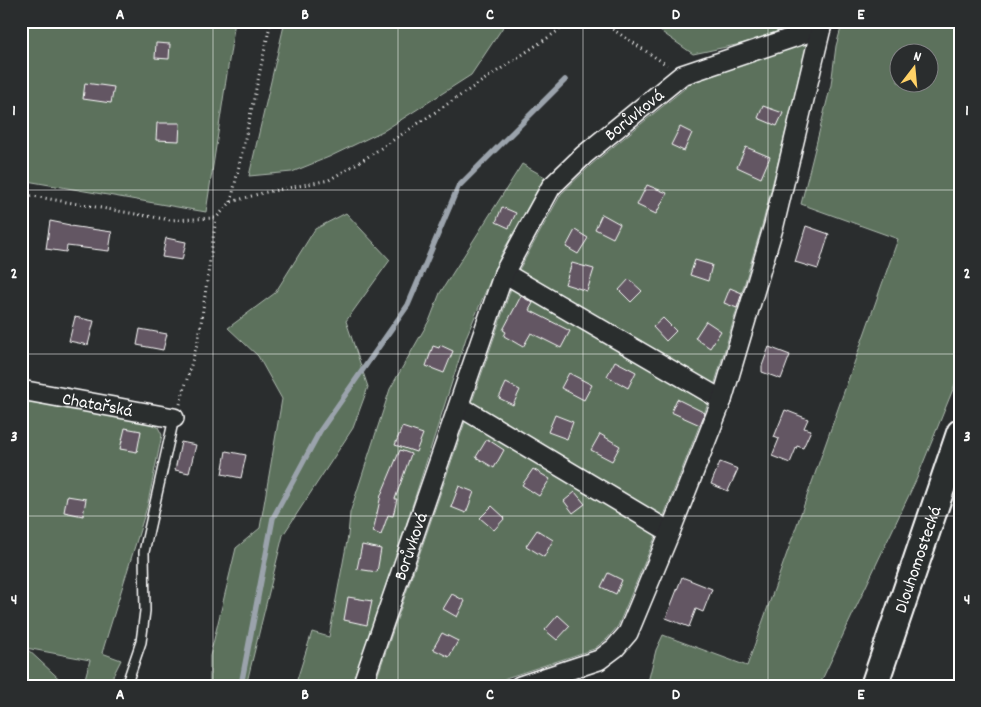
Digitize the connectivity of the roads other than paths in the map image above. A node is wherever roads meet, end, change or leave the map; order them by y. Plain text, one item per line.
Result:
1 (821, 25) edge
2 (504, 272) junction
3 (21, 390) edge
4 (722, 400) junction
5 (458, 406) junction
6 (174, 418) joint
7 (960, 433) edge
8 (670, 532) junction
9 (126, 686) edge
10 (362, 686) edge
11 (520, 686) edge
12 (874, 686) edge

1 - 2 street, Borůvková
1 - 4 street, Borůvková
2 - 4 street
2 - 5 street, Borůvková
3 - 6 street, Chatařská
4 - 8 street, Borůvková
5 - 8 street
5 - 10 street, Borůvková
6 - 9 lane
7 - 12 street, Dlouhomostecká
8 - 11 street, Borůvková

